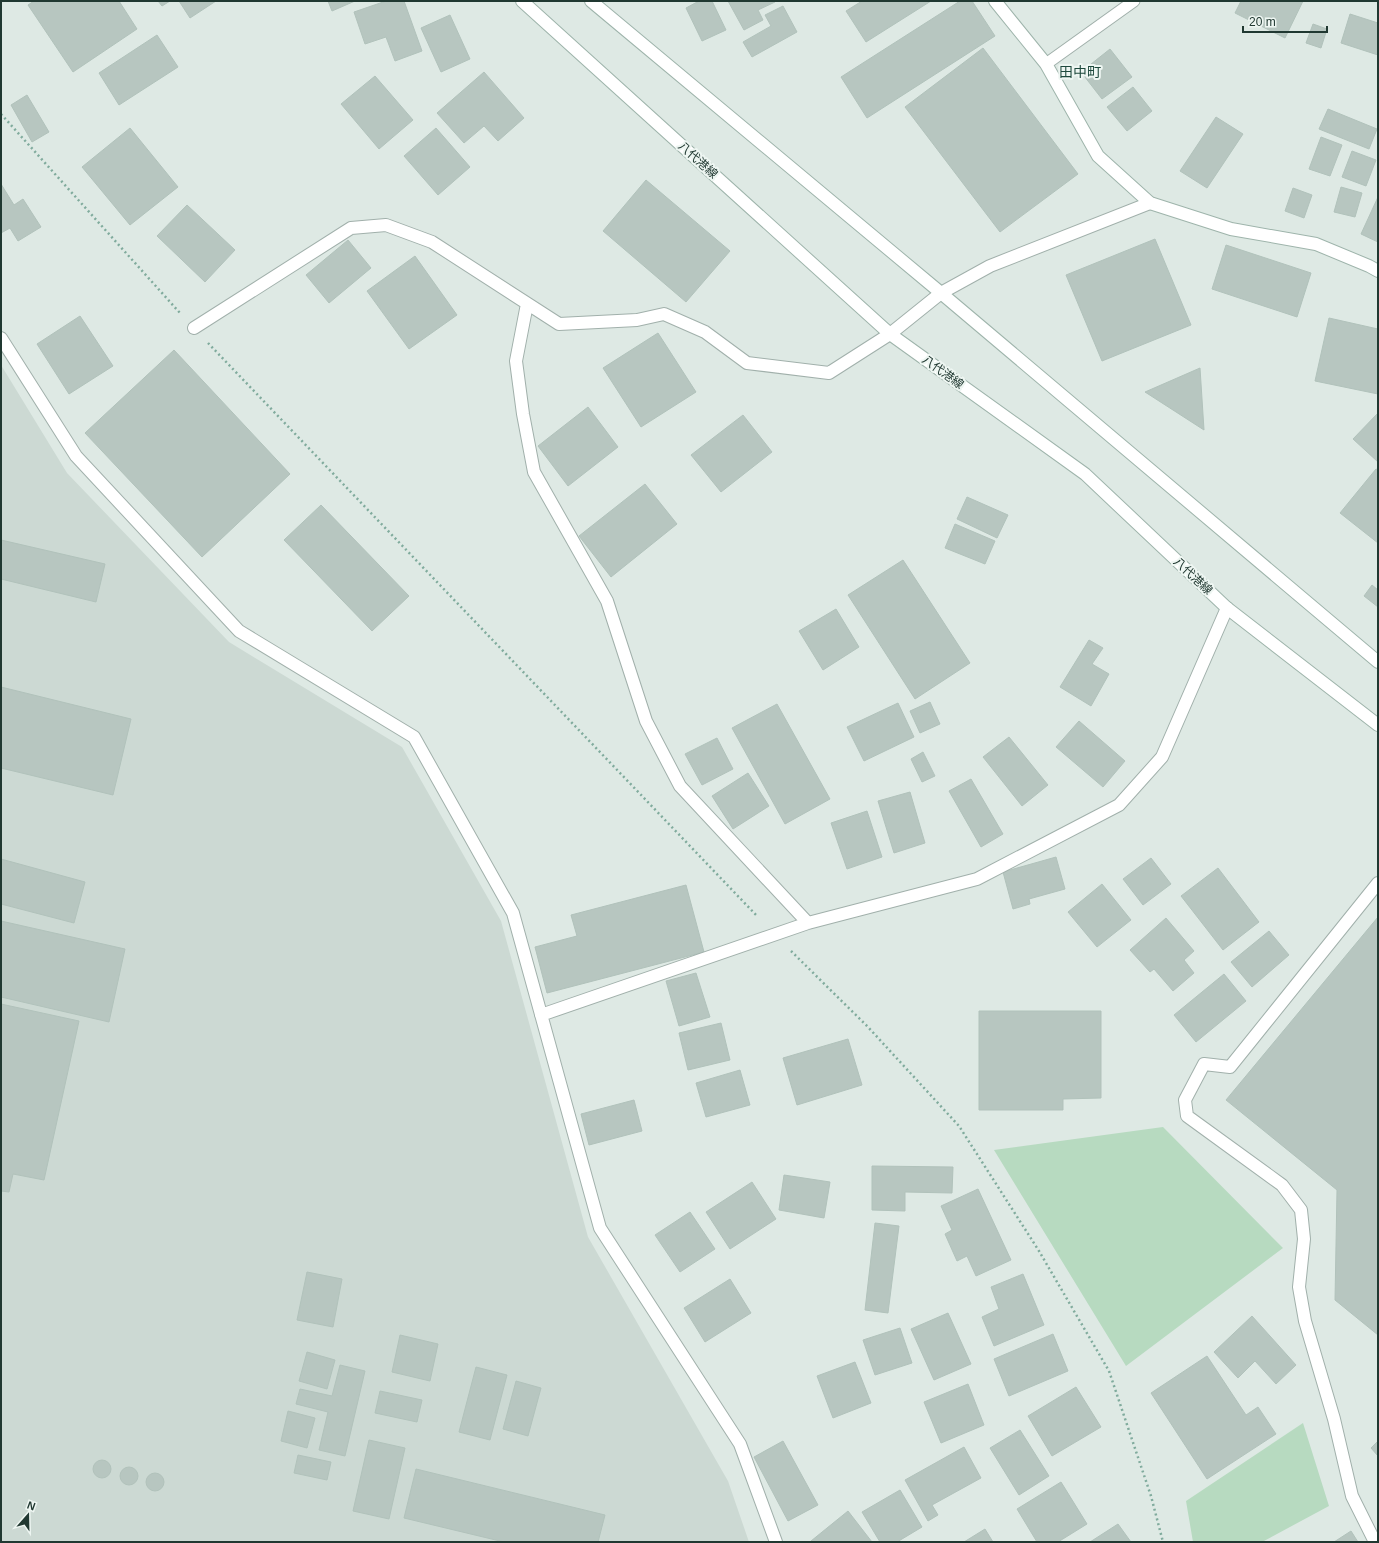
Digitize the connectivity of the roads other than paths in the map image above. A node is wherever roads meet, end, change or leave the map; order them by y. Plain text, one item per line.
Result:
1 (522, 1) edge
2 (591, 1) edge
3 (995, 1) edge
4 (1134, 1) edge
5 (1046, 64) junction
6 (1150, 203) junction
7 (1378, 271) edge
8 (941, 293) junction
9 (527, 304) junction
10 (194, 328) road end
11 (890, 334) junction
12 (1, 338) edge
13 (1227, 608) junction
14 (1378, 662) edge
15 (1378, 725) edge
16 (1378, 883) edge
17 (808, 923) junction
18 (541, 1016) junction
19 (776, 1542) edge
20 (1374, 1542) edge

1 - 11 street, 八代港線
2 - 8 street
3 - 5 street
4 - 5 lane
5 - 6 street
6 - 7 street
6 - 8 street
8 - 11 street
8 - 14 street
9 - 10 street
9 - 11 street
9 - 17 street
11 - 13 street, 八代港線
12 - 18 street
13 - 15 street, 八代港線
13 - 17 street
16 - 20 street
17 - 18 street
18 - 19 street

